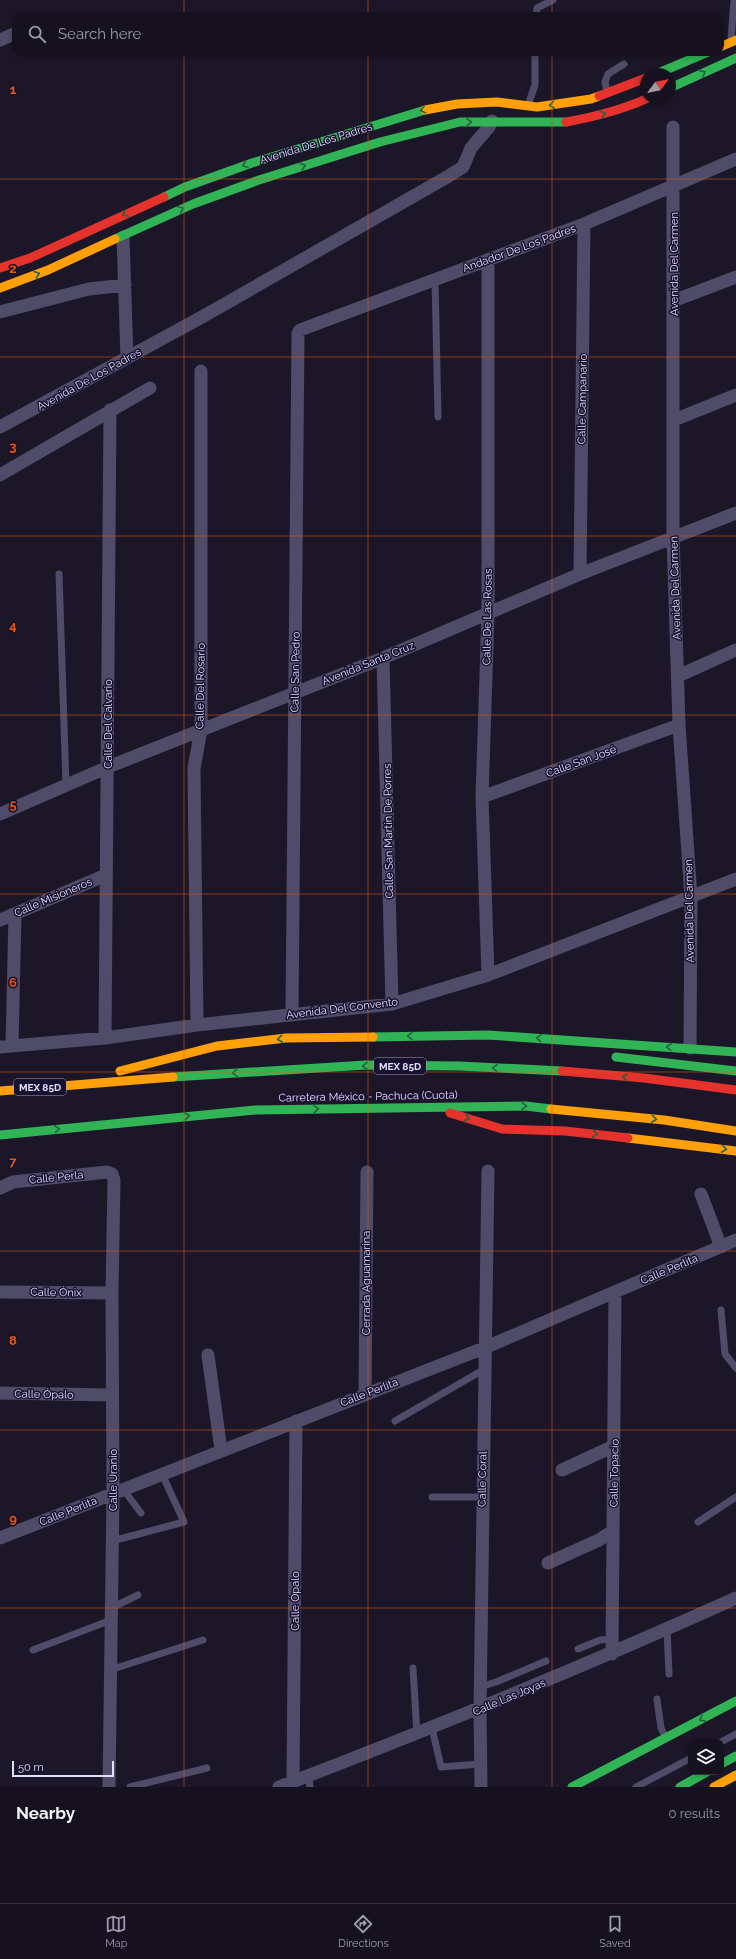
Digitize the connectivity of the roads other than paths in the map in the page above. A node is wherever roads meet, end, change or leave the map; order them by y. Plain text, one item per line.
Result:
1 (553, 0) edge
2 (734, 0) edge
3 (536, 12) edge
4 (12, 35) edge
5 (0, 40) edge
6 (734, 41) edge
7 (724, 45) edge
8 (535, 56) edge
9 (699, 56) edge
10 (736, 58) edge
11 (624, 64) dead end
12 (670, 68) edge
13 (640, 80) edge
14 (676, 85) edge
15 (607, 94) junction
16 (640, 102) edge
17 (528, 106) junction
18 (492, 121) junction
19 (673, 127) dead end
20 (736, 159) edge
21 (674, 185) junction
22 (584, 224) junction
23 (123, 237) junction
24 (488, 260) junction
25 (0, 268) edge
26 (736, 277) edge
27 (435, 279) junction
28 (125, 285) junction
29 (0, 288) edge
30 (673, 301) junction
31 (0, 312) edge
32 (300, 330) joint
33 (127, 358) junction
34 (201, 371) dead end
35 (150, 388) dead end
36 (736, 395) edge
37 (110, 410) junction
38 (438, 417) dead end
39 (674, 420) junction
40 (0, 427) edge
41 (0, 475) edge
42 (736, 513) edge
43 (673, 536) junction
44 (59, 574) dead end
45 (580, 574) junction
46 (488, 614) junction
47 (736, 650) edge
48 (383, 658) junction
49 (678, 676) junction
50 (295, 693) junction
51 (679, 724) junction
52 (201, 730) junction
53 (108, 767) junction
54 (66, 786) junction
55 (482, 798) junction
56 (0, 814) edge
57 (106, 875) junction
58 (736, 879) edge
59 (691, 896) junction
60 (15, 914) junction
61 (0, 920) edge
62 (488, 975) junction
63 (392, 1004) junction
64 (292, 1015) junction
65 (197, 1025) junction
66 (488, 1035) junction
67 (105, 1038) junction
68 (6, 1046) edge
69 (690, 1048) junction
70 (550, 1049) dead end
71 (736, 1052) edge
72 (604, 1055) dead end
73 (736, 1072) edge
74 (80, 1083) junction
75 (736, 1090) edge
76 (0, 1091) edge
77 (429, 1107) junction
78 (736, 1131) edge
79 (0, 1135) edge
80 (736, 1151) edge
81 (488, 1171) dead end
82 (367, 1172) dead end
83 (112, 1174) joint
84 (0, 1188) edge
85 (701, 1194) dead end
86 (736, 1240) edge
87 (721, 1247) junction
88 (0, 1292) edge
89 (615, 1292) junction
90 (112, 1293) junction
91 (721, 1310) dead end
92 (484, 1348) junction
93 (208, 1354) dead end
94 (736, 1368) edge
95 (483, 1370) junction
96 (0, 1393) edge
97 (365, 1393) junction
98 (112, 1395) junction
99 (296, 1421) junction
100 (395, 1421) dead end
101 (614, 1446) junction
102 (222, 1450) junction
103 (562, 1470) dead end
104 (162, 1474) junction
105 (118, 1491) junction
106 (432, 1497) dead end
107 (482, 1497) junction
108 (736, 1497) edge
109 (141, 1513) dead end
110 (698, 1522) dead end
111 (613, 1531) junction
112 (0, 1538) edge
113 (112, 1541) junction
114 (548, 1564) dead end
115 (138, 1595) dead end
116 (736, 1598) edge
117 (111, 1614) junction
118 (667, 1629) junction
119 (612, 1639) junction
120 (203, 1640) dead end
121 (578, 1649) dead end
122 (33, 1650) dead end
123 (612, 1654) junction
124 (546, 1660) dead end
125 (413, 1668) dead end
126 (110, 1670) junction
127 (669, 1674) dead end
128 (480, 1687) junction
129 (657, 1699) dead end
130 (736, 1701) edge
131 (480, 1709) junction
132 (432, 1728) junction
133 (736, 1734) edge
134 (417, 1735) junction
135 (736, 1737) edge
136 (666, 1738) junction
137 (724, 1740) edge
138 (724, 1743) edge
139 (736, 1756) edge
140 (688, 1760) edge
141 (724, 1762) edge
142 (688, 1763) edge
143 (481, 1764) junction
144 (208, 1768) dead end
145 (702, 1775) edge
146 (736, 1775) edge
147 (309, 1781) edge
148 (293, 1782) junction
149 (109, 1787) edge
150 (130, 1787) edge
151 (279, 1787) edge
152 (481, 1787) edge
153 (572, 1787) edge
154 (636, 1787) edge
155 (643, 1787) edge
156 (680, 1787) edge
157 (714, 1787) edge

1 - 3 lane
2 - 6 lane
4 - 5 street
6 - 7 main road
8 - 17 lane
9 - 12 main road
14 -> 10 main road
11 - 15 lane
13 - 15 main road, Avenida De Los Padres
15 -> 17 main road, Avenida De Los Padres
18 -> 16 main road, Avenida De Los Padres
17 -> 25 main road, Avenida De Los Padres
23 -> 18 main road, Avenida De Los Padres
18 - 33 street, Avenida De Los Padres
19 - 21 street, Avenida Del Carmen
20 - 21 street, Andador De Los Padres
21 - 22 street, Andador De Los Padres
21 - 30 street, Avenida Del Carmen
22 - 24 street, Andador De Los Padres
22 - 45 street, Calle Campanario
23 - 28 street
29 -> 23 main road, Avenida De Los Padres
24 - 27 street, Andador De Los Padres
24 - 46 street, Calle De Las Rosas
26 - 30 street
27 - 32 street, Andador De Los Padres
27 - 38 lane
28 - 31 street
28 - 33 street
30 - 39 street, Avenida Del Carmen
32 - 50 street, Calle San Pedro
33 - 40 street, Avenida De Los Padres
34 - 52 street, Calle Del Rosario
35 - 37 street
36 - 39 street
37 - 41 street
37 - 53 street, Calle Del Calvario
39 - 43 street, Avenida Del Carmen
42 - 43 street, Avenida Santa Cruz
43 - 45 street, Avenida Santa Cruz
43 - 49 street, Avenida Del Carmen
44 - 54 lane
45 - 46 street, Avenida Santa Cruz
46 - 48 street, Avenida Santa Cruz
46 - 55 street, Calle De Las Rosas
47 - 49 street
48 - 50 street, Avenida Santa Cruz
48 - 63 street, Calle San Martín De Porres
49 - 51 street, Avenida Del Carmen
50 - 52 street, Avenida Santa Cruz
50 - 64 street, Calle San Pedro
51 - 55 street, Calle San José
51 - 59 street, Avenida Del Carmen
52 - 53 street, Avenida Santa Cruz
52 - 65 street, Calle Del Rosario
53 - 54 street, Avenida Santa Cruz
53 - 57 street, Calle Del Calvario
54 - 56 street, Avenida Santa Cruz
55 - 62 street, Calle De Las Rosas
57 - 60 street, Calle Misioneros
57 - 67 street, Calle Del Calvario
58 - 59 street, Avenida Del Convento
59 - 62 street, Avenida Del Convento
59 - 69 street, Avenida Del Carmen
60 - 61 street, Calle Misioneros
60 - 68 street
62 - 63 street, Avenida Del Convento
63 - 64 street, Avenida Del Convento
64 - 65 street, Avenida Del Convento
65 - 67 street, Avenida Del Convento
69 -> 66 main road
66 - 70 main road
66 -> 74 main road
67 - 68 street, Avenida Del Convento
69 - 71 main road
72 - 73 main road
75 -> 74 main road, MEX 85D
74 - 76 main road, MEX 85D
77 -> 78 main road, Carretera México - Pachuca (Cuota)
79 -> 77 main road, Carretera México - Pachuca (Cuota)
77 -> 80 main road
81 - 92 street, Calle Coral
82 - 97 street, Cerrada Aguamarina
83 - 84 street, Calle Perla
83 - 90 street, Calle Uranio
85 - 87 street
86 - 87 street, Calle Perlita
87 - 89 street, Calle Perlita
88 - 90 street, Calle Ónix
89 - 92 street, Calle Perlita
89 - 101 street, Calle Topacio
90 - 98 street, Calle Uranio
91 - 94 lane
92 - 95 street, Calle Coral
92 - 97 street, Calle Perlita
93 - 102 street
95 - 100 lane
95 - 107 street, Calle Coral
96 - 98 street, Calle Ópalo
97 - 99 street, Calle Perlita
98 - 105 street, Calle Uranio
99 - 102 street, Calle Perlita
99 - 148 street, Calle Ópalo
101 - 103 street
101 - 111 street, Calle Topacio
102 - 104 street, Calle Perlita
104 - 105 street, Calle Perlita
104 - 113 lane
105 - 109 lane
105 - 112 street, Calle Perlita
105 - 113 street, Calle Uranio
106 - 107 lane
107 - 128 street, Calle Coral
108 - 110 lane
111 - 114 street
111 - 119 street, Calle Topacio
113 - 117 street, Calle Uranio
115 - 117 lane
116 - 118 street, Calle Las Joyas
117 - 122 lane
117 - 126 street, Calle Uranio
118 - 123 street, Calle Las Joyas
118 - 127 lane
119 - 121 lane
119 - 123 street, Calle Topacio
120 - 126 lane
123 - 131 street, Calle Las Joyas
124 - 128 lane
125 - 134 lane
126 - 149 street, Calle Uranio
128 - 131 street, Calle Coral
129 - 136 lane
130 -> 136 main road
131 - 132 street, Calle Las Joyas
131 - 143 street, Calle Coral
132 - 134 street, Calle Las Joyas
132 - 143 lane
133 - 137 lane
134 - 147 street, Calle Las Joyas
135 - 138 lane
136 - 153 main road
139 - 141 main road
140 - 154 lane
142 - 155 lane
143 - 152 street, Calle Coral
144 - 150 lane
145 - 156 main road
146 - 157 main road
147 - 148 street, Calle Las Joyas
148 - 151 street, Calle Las Joyas

